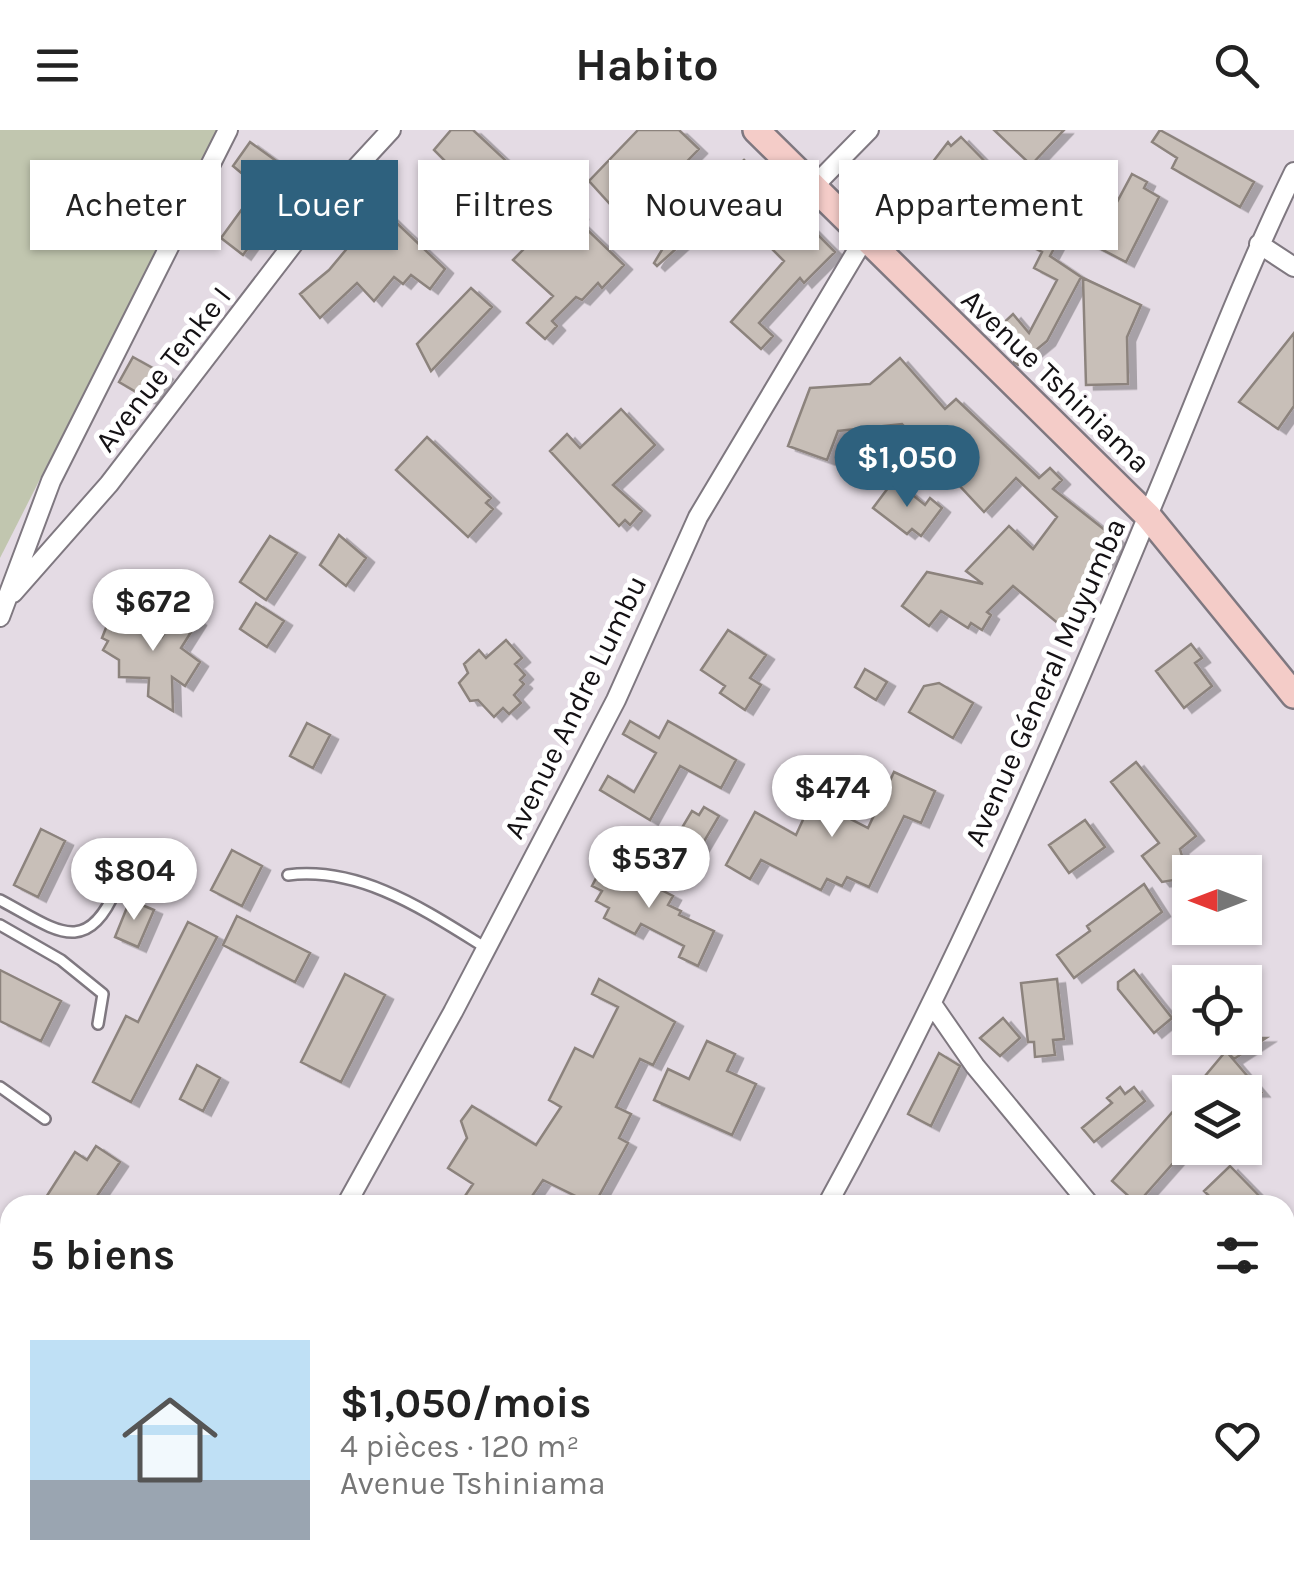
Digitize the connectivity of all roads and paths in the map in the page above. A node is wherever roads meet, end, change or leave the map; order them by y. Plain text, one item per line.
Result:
1 (228, 130) edge
2 (391, 130) edge
3 (756, 130) edge
4 (869, 130) edge
5 (786, 160) edge
6 (1294, 172) edge
7 (819, 181) edge
8 (819, 193) edge
9 (839, 214) edge
10 (1259, 244) junction
11 (857, 250) edge
12 (875, 250) edge
13 (1294, 267) edge
14 (1148, 516) junction
15 (13, 593) junction
16 (0, 617) edge
17 (1294, 695) edge
18 (288, 875) dead end
19 (117, 887) dead end
20 (0, 900) edge
21 (0, 925) edge
22 (486, 948) junction
23 (932, 1004) junction
24 (98, 1024) dead end
25 (0, 1086) edge
26 (45, 1119) dead end
27 (351, 1195) edge
28 (832, 1195) edge
29 (1082, 1195) edge

1 - 15 street
2 - 15 street, Avenue Tenke I
3 - 5 street, Avenue Tshiniama
4 - 7 street
6 - 10 street, Avenue Géneral Muyumba
8 - 9 street, Avenue Tshiniama
10 - 13 street
10 - 14 street, Avenue Géneral Muyumba
11 - 22 street, Avenue Andre Lumbu
12 - 14 street, Avenue Tshiniama
14 - 17 street, Avenue Tshiniama
14 - 23 street, Avenue Géneral Muyumba
15 - 16 street
18 - 22 lane
19 - 20 lane
21 - 24 lane
22 - 27 street, Avenue Andre Lumbu
23 - 28 street, Avenue Géneral Muyumba
23 - 29 street
25 - 26 lane

